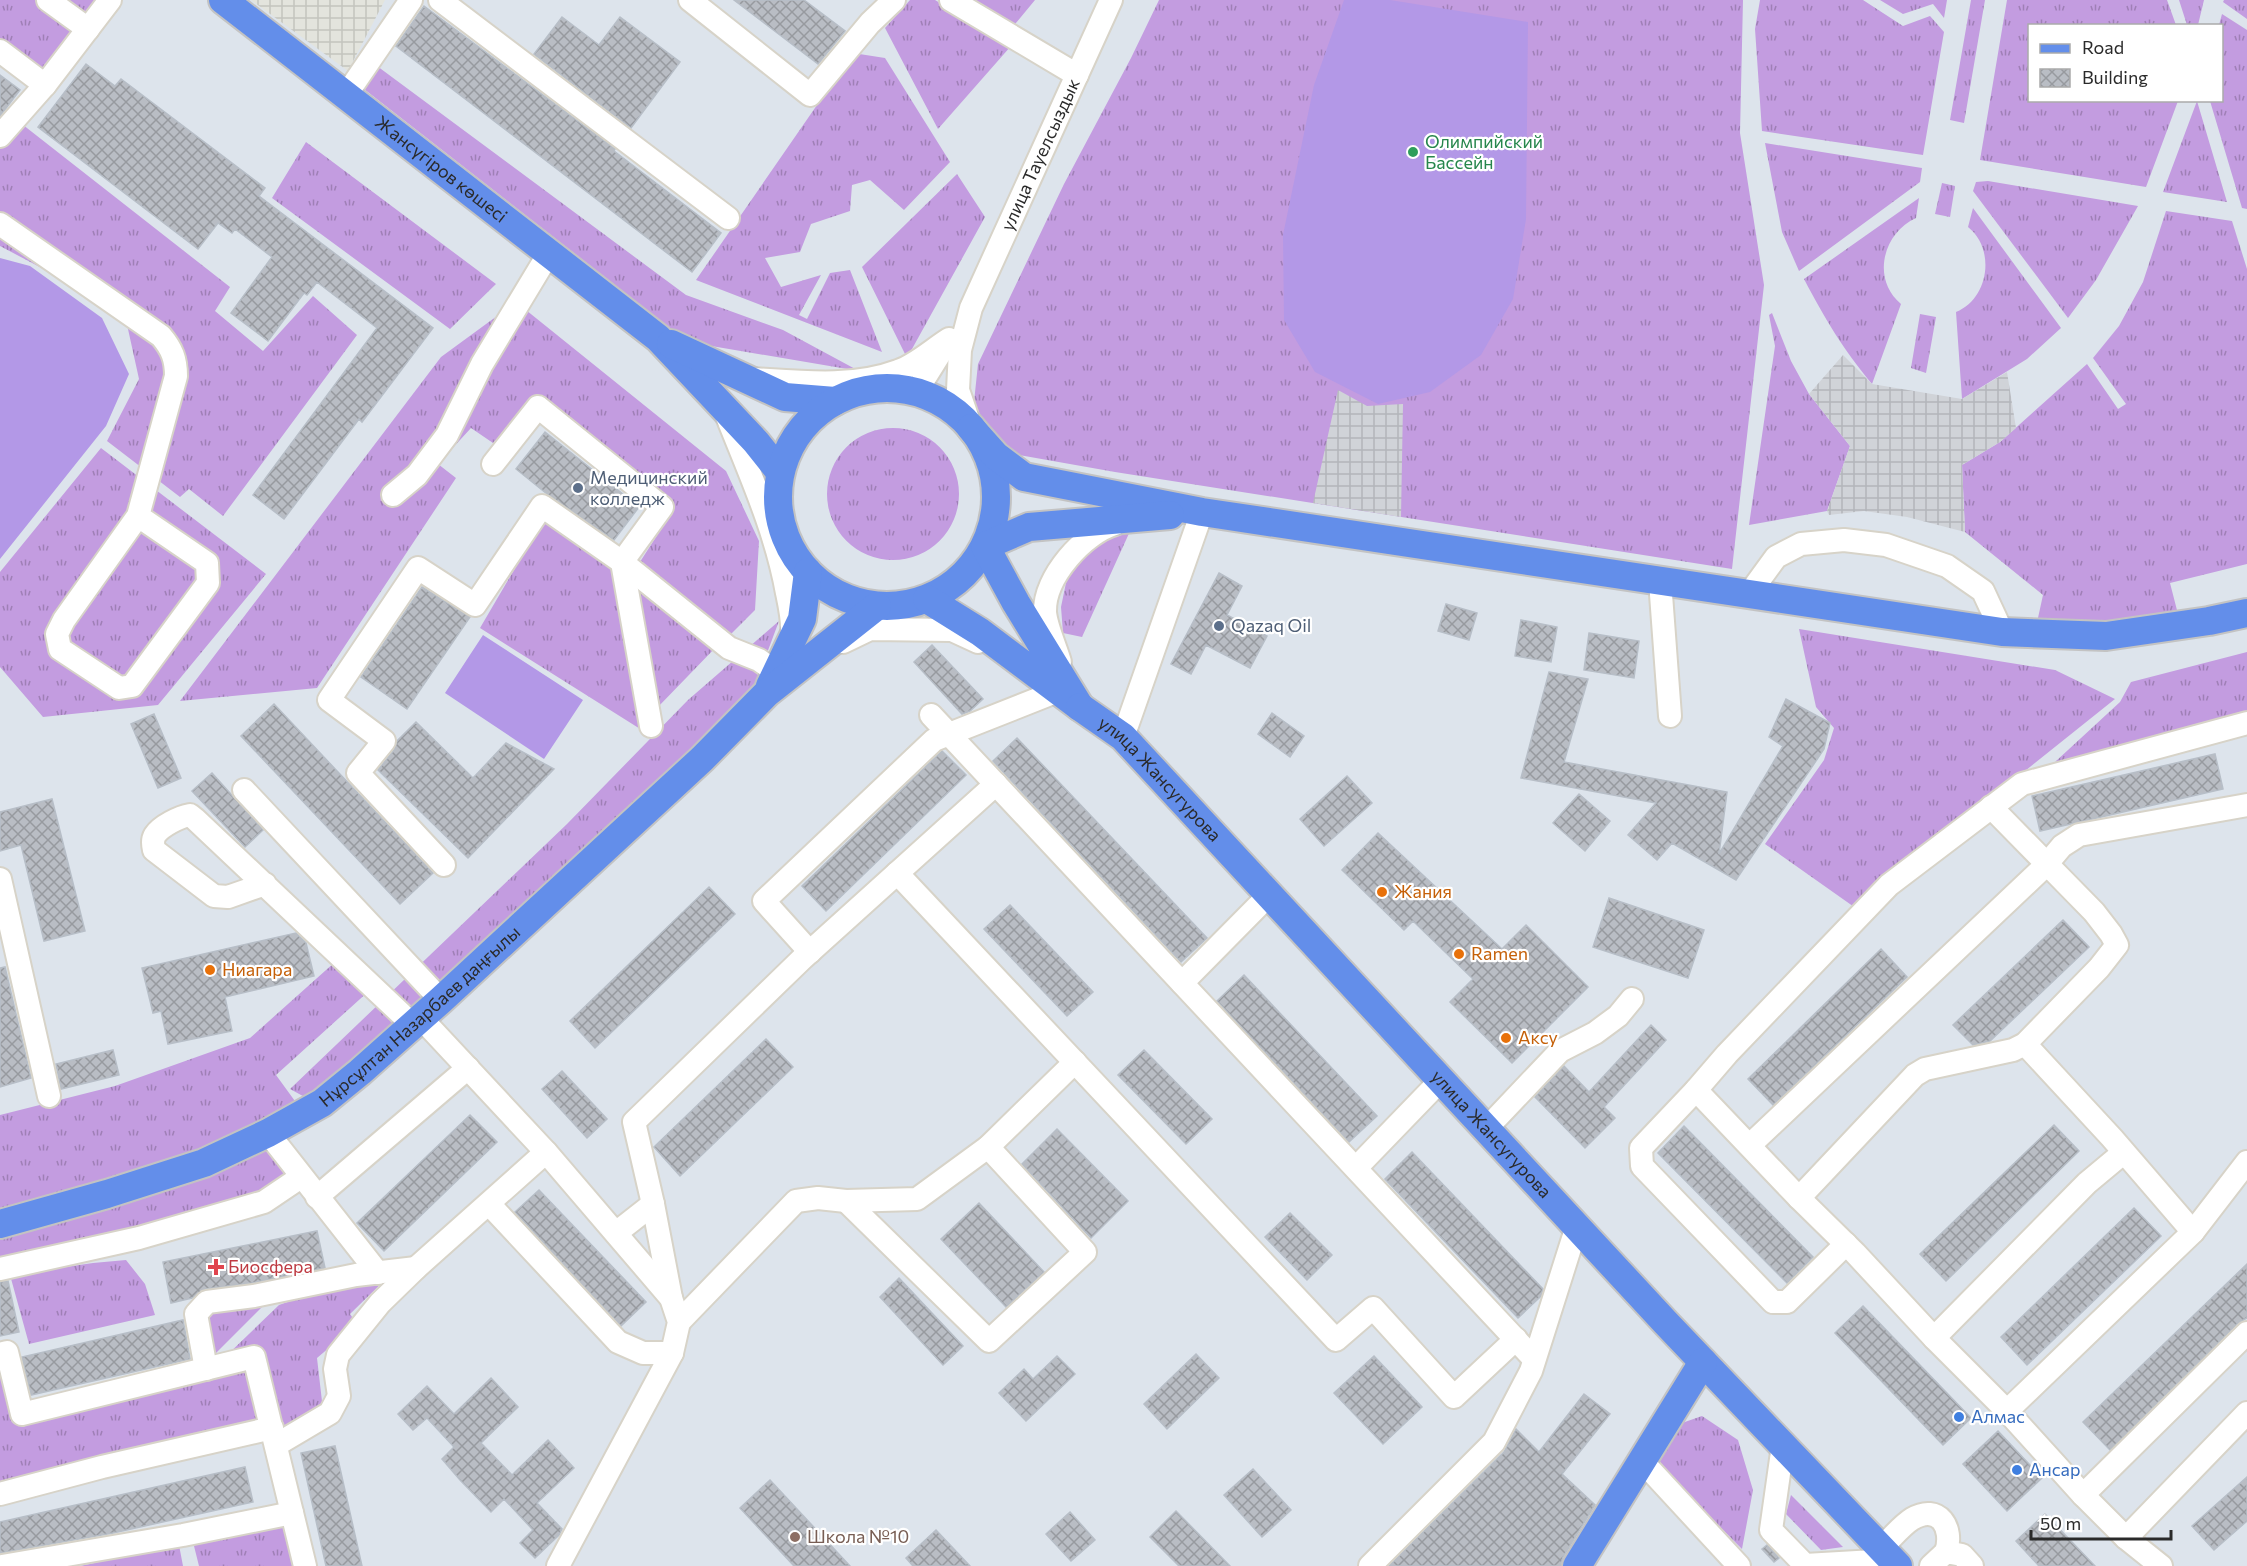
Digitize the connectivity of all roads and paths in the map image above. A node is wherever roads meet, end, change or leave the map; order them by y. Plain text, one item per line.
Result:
1 (48, 0) edge
2 (110, 0) edge
3 (223, 0) edge
4 (411, 0) edge
5 (440, 0) edge
6 (690, 0) edge
7 (894, 0) edge
8 (951, 0) edge
9 (1111, 0) edge
10 (88, 29) junction
11 (0, 51) edge
12 (1077, 75) junction
13 (45, 85) junction
14 (346, 95) junction
15 (0, 136) edge
16 (728, 218) dead end
17 (0, 224) edge
18 (549, 253) junction
19 (658, 338) junction
20 (955, 344) junction
21 (746, 379) junction
22 (916, 392) junction
23 (835, 401) junction
24 (723, 407) junction
25 (971, 428) junction
26 (494, 464) dead end
27 (780, 472) junction
28 (1044, 481) junction
29 (393, 495) dead end
30 (1202, 512) junction
31 (138, 516) junction
32 (1134, 518) junction
33 (986, 546) junction
34 (622, 562) junction
35 (808, 573) junction
36 (1660, 581) junction
37 (1749, 594) junction
38 (927, 599) junction
39 (877, 606) junction
40 (2247, 613) edge
41 (2002, 632) junction
42 (1015, 658) junction
43 (784, 668) junction
44 (1068, 695) junction
45 (931, 715) dead end
46 (1670, 716) dead end
47 (2247, 723) edge
48 (651, 726) dead end
49 (949, 734) junction
50 (1123, 738) junction
51 (996, 784) junction
52 (244, 790) dead end
53 (2247, 805) edge
54 (1991, 807) junction
55 (444, 865) dead end
56 (2046, 865) junction
57 (897, 873) junction
58 (0, 879) edge
59 (265, 884) junction
60 (1269, 895) junction
61 (810, 952) junction
62 (1182, 983) junction
63 (1632, 999) dead end
64 (425, 1014) junction
65 (2025, 1044) junction
66 (1075, 1062) junction
67 (468, 1068) junction
68 (1441, 1080) junction
69 (1696, 1090) junction
70 (49, 1096) dead end
71 (1486, 1129) junction
72 (268, 1133) junction
73 (1750, 1145) junction
74 (988, 1147) junction
75 (546, 1152) junction
76 (2123, 1153) junction
77 (2247, 1162) edge
78 (1356, 1168) junction
79 (302, 1177) junction
80 (317, 1197) junction
81 (1799, 1198) junction
82 (846, 1201) junction
83 (489, 1204) junction
84 (653, 1204) junction
85 (0, 1224) edge
86 (1577, 1227) junction
87 (2193, 1232) junction
88 (616, 1233) junction
89 (1846, 1244) junction
90 (416, 1268) junction
91 (0, 1269) edge
92 (378, 1273) junction
93 (671, 1298) junction
94 (679, 1322) junction
95 (2247, 1333) edge
96 (1934, 1338) junction
97 (1516, 1339) junction
98 (672, 1353) junction
99 (0, 1354) edge
100 (1534, 1359) junction
101 (1703, 1362) junction
102 (206, 1369) junction
103 (2007, 1411) junction
104 (2247, 1413) edge
105 (274, 1437) junction
106 (1783, 1445) junction
107 (1642, 1461) junction
108 (0, 1494) edge
109 (2083, 1495) junction
110 (292, 1513) junction
111 (2126, 1538) junction
112 (1890, 1558) edge
113 (1939, 1559) edge
114 (2, 1566) edge
115 (305, 1566) edge
116 (558, 1566) edge
117 (1370, 1566) edge
118 (1577, 1566) edge
119 (1739, 1566) edge
120 (1972, 1566) edge
121 (2161, 1566) edge

1 - 10 street
2 - 10 street
3 - 14 main road, Жансүгіров көшесі
4 - 14 street
5 - 16 street
6 - 7 street
8 - 12 street
9 - 12 street, улица Тауелсыздык
10 - 13 street
11 - 13 street
12 - 20 street, улица Тауелсыздык
13 - 15 street
14 - 18 main road, Жансүгіров көшесі
17 - 31 street
18 - 19 main road, Жансүгіров көшесі
18 - 29 street
19 - 21 main road
19 - 24 main road
20 - 21 street
20 - 22 street, улица Тауелсыздык
20 - 25 street, улица Тауелсыздык
20 - 28 street
21 - 23 main road
22 - 23 main road
22 - 25 main road
23 - 27 main road
24 - 27 main road
24 - 43 street
25 - 28 main road
25 - 33 main road
26 - 34 street
27 - 35 main road
28 - 30 main road
30 - 32 main road
30 - 36 main road
30 - 50 street
31 - 31 street
32 - 33 main road
32 - 44 street
33 - 38 main road
33 - 44 main road, улица Жансугурова
34 - 43 street
34 - 48 street
34 - 55 street
35 - 39 main road
35 - 43 main road
36 - 37 main road
36 - 46 street
37 - 41 main road
37 - 41 street
38 - 39 main road
38 - 42 main road, улица Жансугурова
39 - 43 main road
40 - 41 main road
42 - 43 street
42 - 44 main road, улица Жансугурова
43 - 64 main road, Нұрсұлтан Назарбаев даңғылы
44 - 49 street
44 - 50 main road, улица Жансугурова
45 - 49 street
47 - 54 street
49 - 51 street
49 - 61 street
50 - 60 main road, улица Жансугурова
51 - 57 street
51 - 62 street
52 - 64 street
53 - 56 street
54 - 56 street
54 - 69 street
56 - 65 street
56 - 73 street
57 - 61 street
57 - 66 street
58 - 70 street
59 - 59 street
59 - 64 street
60 - 62 street
60 - 68 main road, улица Жансугурова
61 - 84 street
62 - 78 street
63 - 71 street
64 - 67 street
64 - 72 main road, Нұрсұлтан Назарбаев даңғылы
65 - 76 street
65 - 81 street
66 - 74 street
66 - 97 street
67 - 75 street
67 - 80 street
68 - 71 main road, улица Жансугурова
68 - 78 street
69 - 73 street
69 - 89 street
71 - 86 main road, улица Жансугурова
72 - 79 street
72 - 85 main road, Нұрсұлтан Назарбаев даңғылы
73 - 81 street
74 - 82 street
74 - 82 street
75 - 83 street
75 - 88 street
76 - 87 street
76 - 96 street
77 - 87 street
78 - 97 street
79 - 80 street
79 - 91 street
80 - 92 street
81 - 89 street
82 - 94 street
83 - 90 street
83 - 98 street
84 - 88 street
84 - 93 street
86 - 100 street
86 - 101 main road, улица Жансугурова
87 - 103 street
88 - 93 street
89 - 96 street
90 - 92 street
90 - 105 street
92 - 102 street
93 - 94 street
94 - 98 street
95 - 109 street
96 - 103 street
97 - 100 street
98 - 116 street
99 - 102 street
100 - 117 street
101 - 106 main road, улица Жансугурова
101 - 107 main road
102 - 105 street
103 - 109 street
104 - 111 street
105 - 108 street
105 - 110 street
106 - 112 main road, улица Жансугурова
106 - 112 street
107 - 118 main road
107 - 119 street
109 - 111 street
110 - 114 street
110 - 115 street
111 - 121 street
112 - 113 street
113 - 120 street

